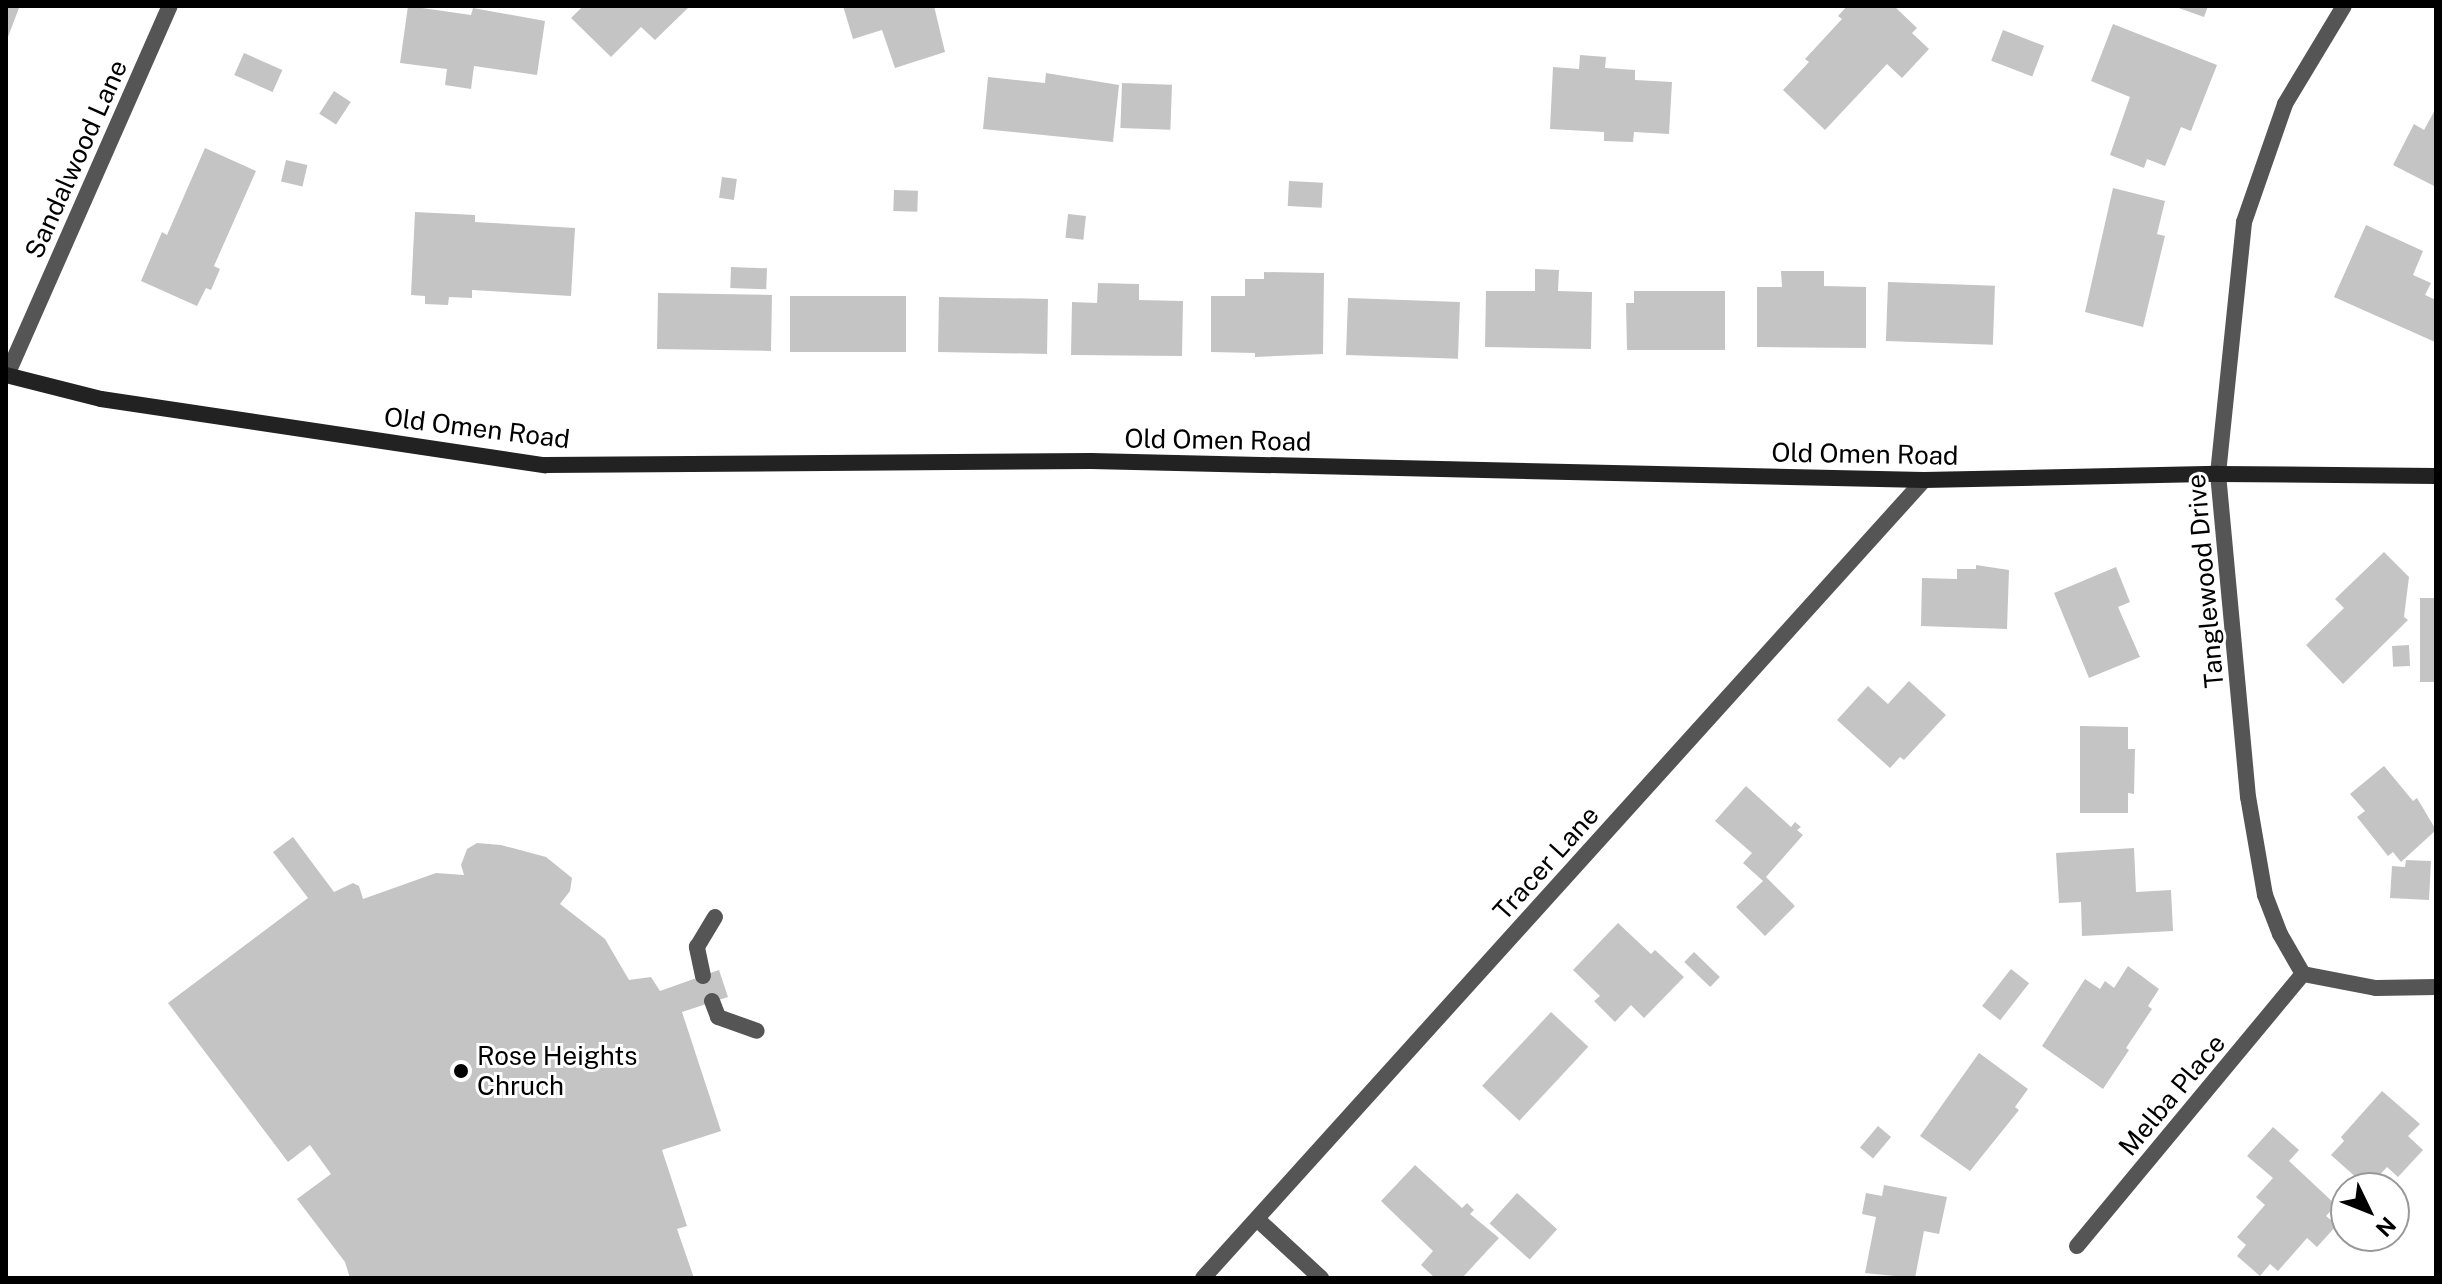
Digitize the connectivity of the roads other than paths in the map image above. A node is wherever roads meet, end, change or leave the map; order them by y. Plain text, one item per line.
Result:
1 (170, 6) edge
2 (2344, 6) edge
3 (6, 375) edge
4 (2218, 474) junction
5 (2436, 476) edge
6 (1924, 480) junction
7 (715, 917) dead end
8 (2303, 974) junction
9 (703, 976) dead end
10 (2436, 987) edge
11 (712, 1001) dead end
12 (757, 1031) dead end
13 (1257, 1219) junction
14 (2077, 1246) dead end
15 (1203, 1278) edge
16 (1321, 1278) edge

1 - 3 street, Sandalwood Lane
2 - 4 street, Tanglewood Drive
3 - 6 street, Old Omen Road
4 - 5 street, Old Omen Road
4 - 6 street, Old Omen Road
4 - 8 street, Tanglewood Drive
6 - 13 street, Tracer Lane
7 - 9 street
8 - 10 street
8 - 14 street, Melba Place
11 - 12 street
13 - 15 street, Tracer Lane
13 - 16 street

